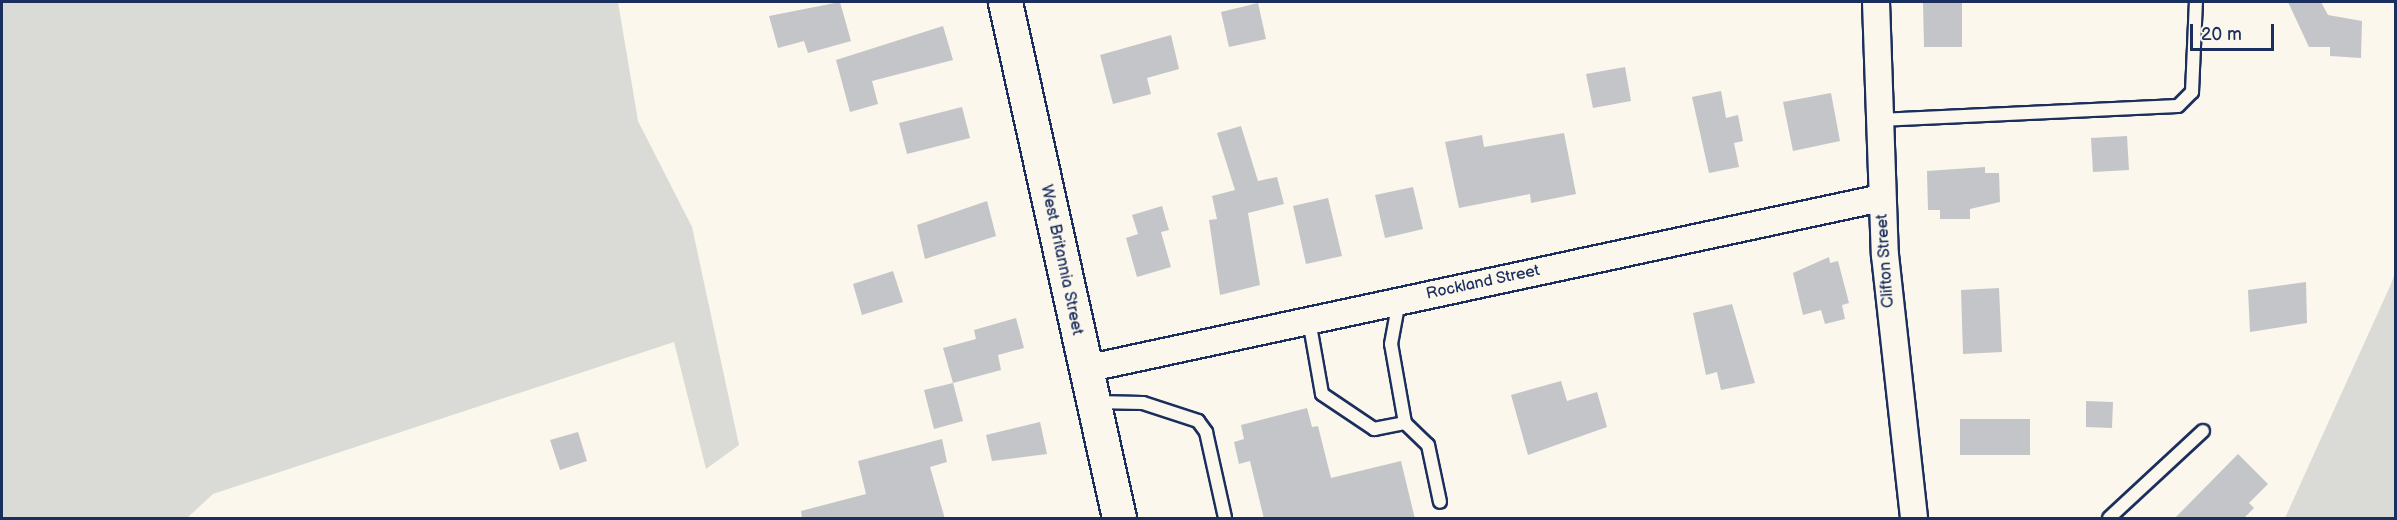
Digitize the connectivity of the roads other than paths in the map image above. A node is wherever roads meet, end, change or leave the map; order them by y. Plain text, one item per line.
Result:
1 (1005, 2) edge
2 (1876, 2) edge
3 (2196, 2) edge
4 (1878, 120) junction
5 (1881, 198) junction
6 (1399, 301) junction
7 (1309, 320) junction
8 (1085, 369) junction
9 (1093, 402) junction
10 (1405, 423) junction
11 (2203, 431) dead end
12 (1440, 502) dead end
13 (1119, 519) edge
14 (1225, 519) edge
15 (1914, 519) edge
16 (2109, 519) edge

1 - 8 street, West Britannia Street
2 - 4 street, Clifton Street
3 - 4 lane
4 - 5 street, Clifton Street
5 - 6 street, Rockland Street
5 - 15 street, Clifton Street
6 - 7 street, Rockland Street
6 - 10 lane
7 - 8 street, Rockland Street
7 - 10 lane
8 - 9 street, West Britannia Street
9 - 13 street, West Britannia Street
9 - 14 lane
10 - 12 lane
11 - 16 lane

